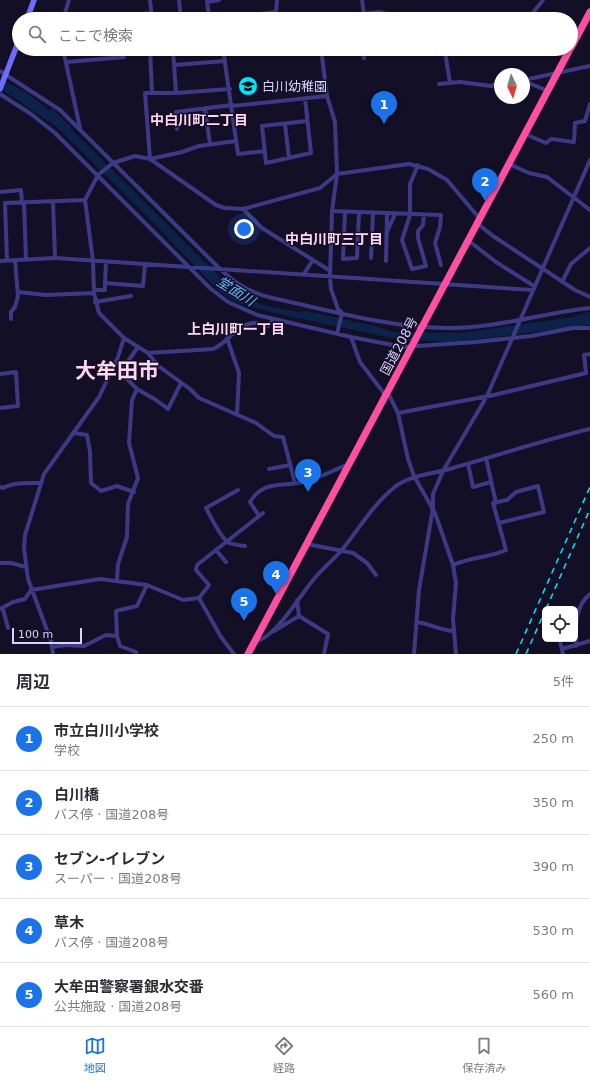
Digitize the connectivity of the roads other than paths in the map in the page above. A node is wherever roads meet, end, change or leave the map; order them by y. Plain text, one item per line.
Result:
1 (34, 0) edge
2 (69, 0) edge
3 (150, 0) edge
4 (179, 0) edge
5 (219, 0) edge
6 (277, 0) edge
7 (362, 0) edge
8 (543, 0) edge
9 (207, 1) edge
10 (30, 12) edge
11 (65, 12) edge
12 (151, 12) edge
13 (180, 12) edge
14 (208, 12) edge
15 (276, 12) edge
16 (364, 12) edge
17 (534, 12) edge
18 (590, 12) edge
19 (578, 35) edge
20 (12, 56) edge
21 (65, 56) edge
22 (150, 56) edge
23 (173, 56) edge
24 (224, 56) edge
25 (322, 56) edge
26 (446, 56) edge
27 (567, 56) edge
28 (124, 57) dead end
29 (225, 61) junction
30 (66, 62) junction
31 (174, 64) junction
32 (590, 66) edge
33 (559, 71) junction
34 (2, 73) edge
35 (530, 78) edge
36 (450, 83) junction
37 (530, 83) edge
38 (439, 84) dead end
39 (494, 85) edge
40 (230, 88) junction
41 (0, 89) edge
42 (548, 91) junction
43 (152, 93) junction
44 (176, 93) junction
45 (0, 94) edge
46 (326, 96) junction
47 (305, 98) junction
48 (590, 104) edge
49 (232, 106) junction
50 (205, 108) junction
51 (307, 121) junction
52 (284, 124) junction
53 (80, 128) junction
54 (177, 129) dead end
55 (525, 134) junction
56 (236, 141) junction
57 (210, 144) junction
58 (264, 151) junction
59 (150, 158) junction
60 (289, 158) junction
61 (590, 160) edge
62 (113, 163) junction
63 (509, 164) junction
64 (418, 165) junction
65 (99, 174) junction
66 (337, 174) junction
67 (0, 192) edge
68 (574, 196) junction
69 (85, 200) junction
70 (53, 202) junction
71 (23, 203) junction
72 (243, 209) junction
73 (590, 210) edge
74 (332, 211) junction
75 (345, 212) junction
76 (359, 212) junction
77 (373, 213) junction
78 (387, 214) junction
79 (395, 214) junction
80 (410, 215) junction
81 (424, 215) junction
82 (479, 222) junction
83 (387, 234) junction
84 (469, 241) junction
85 (590, 248) edge
86 (55, 258) junction
87 (371, 258) dead end
88 (26, 259) junction
89 (15, 260) junction
90 (313, 260) junction
91 (0, 261) edge
92 (7, 261) junction
93 (93, 261) junction
94 (386, 261) dead end
95 (106, 262) junction
96 (145, 264) junction
97 (442, 265) dead end
98 (191, 267) junction
99 (542, 268) junction
100 (218, 269) junction
101 (330, 270) junction
102 (303, 275) junction
103 (330, 277) junction
104 (562, 282) junction
105 (105, 283) junction
106 (446, 284) junction
107 (533, 288) junction
108 (18, 292) junction
109 (94, 292) junction
110 (131, 296) dead end
111 (590, 297) edge
112 (95, 302) junction
113 (590, 308) edge
114 (342, 313) junction
115 (11, 319) dead end
116 (274, 319) junction
117 (520, 319) junction
118 (422, 326) junction
119 (590, 328) edge
120 (337, 334) junction
121 (351, 337) junction
122 (513, 337) junction
123 (124, 338) junction
124 (227, 338) junction
125 (412, 346) junction
126 (138, 347) junction
127 (148, 353) junction
128 (590, 354) edge
129 (0, 374) edge
130 (181, 383) junction
131 (137, 389) junction
132 (387, 394) junction
133 (487, 396) junction
134 (0, 408) edge
135 (398, 413) junction
136 (237, 415) junction
137 (590, 429) edge
138 (74, 433) junction
139 (486, 458) junction
140 (350, 464) junction
141 (468, 464) junction
142 (290, 465) junction
143 (269, 469) dead end
144 (443, 471) junction
145 (414, 476) junction
146 (491, 482) junction
147 (40, 483) junction
148 (295, 483) junction
149 (0, 487) edge
150 (238, 490) dead end
151 (134, 492) junction
152 (496, 503) junction
153 (433, 508) junction
154 (499, 523) junction
155 (227, 541) junction
156 (307, 544) junction
157 (245, 546) dead end
158 (216, 550) junction
159 (342, 550) junction
160 (226, 562) dead end
161 (0, 563) edge
162 (453, 565) junction
163 (26, 567) junction
164 (376, 574) dead end
165 (117, 579) junction
166 (147, 585) junction
167 (31, 590) junction
168 (590, 594) edge
169 (199, 598) junction
170 (297, 600) junction
171 (2, 609) edge
172 (300, 616) junction
173 (417, 622) junction
174 (8, 628) dead end
175 (453, 631) junction
176 (271, 633) junction
177 (117, 636) junction
178 (590, 641) edge
179 (254, 642) junction
180 (560, 642) edge
181 (576, 646) junction
182 (52, 647) junction
183 (563, 652) edge
184 (53, 654) edge
185 (136, 654) edge
186 (234, 654) edge
187 (248, 654) edge
188 (324, 654) edge
189 (414, 654) edge
190 (456, 654) edge

1 - 10 street
2 - 11 street
3 - 12 street
4 - 13 street
5 - 9 street
6 - 15 street
7 - 16 street
8 - 17 street
9 - 14 street
18 - 19 highway, 国道208号
20 - 34 street
21 - 30 street
22 - 43 street
23 - 31 street
24 - 29 street
25 - 46 street
26 - 36 street
27 - 33 highway, 国道208号
28 - 30 street
29 - 31 street
29 - 40 street
30 - 53 street
31 - 44 street
32 - 33 street
33 - 35 street
33 - 42 highway, 国道208号
34 - 41 street
34 - 53 street
36 - 38 street
36 - 39 street
37 - 42 street
40 - 44 street
40 - 49 street
42 - 55 highway, 国道208号
43 - 44 street
43 - 59 street
45 - 65 street
46 - 47 street
46 - 66 street
47 - 49 street
47 - 51 street
48 - 55 street
49 - 50 street
49 - 56 street
50 - 54 street
50 - 57 street
51 - 52 street
51 - 60 street
52 - 58 street
52 - 60 street
53 - 62 street
55 - 63 highway, 国道208号
56 - 57 street
56 - 58 street
57 - 59 street
58 - 60 street
59 - 62 street
59 - 72 street
61 - 68 street
62 - 65 street
62 - 100 street
63 - 68 street
63 - 82 highway, 国道208号
64 - 66 street
64 - 80 street
64 - 82 street
65 - 69 street
65 - 98 street
66 - 72 street
66 - 74 street
67 - 71 street
68 - 73 street
68 - 99 street
69 - 70 street
69 - 93 street
70 - 71 street
70 - 86 street
71 - 88 street
71 - 92 street
72 - 90 street
74 - 75 street
74 - 101 street
75 - 76 street
75 - 76 street
76 - 77 street
77 - 78 street
77 - 87 street
78 - 79 street
78 - 83 street
79 - 80 street
79 - 83 street
80 - 81 street
80 - 81 street
81 - 97 street
82 - 84 highway, 国道208号
82 - 99 street
83 - 94 street
84 - 106 highway, 国道208号
84 - 107 street
85 - 104 street
86 - 88 street
86 - 93 street
88 - 89 street
89 - 92 street
89 - 108 street
90 - 101 street
90 - 102 street
91 - 92 street
93 - 95 street
93 - 109 street
95 - 96 street
95 - 105 street
96 - 98 street
96 - 105 street
98 - 100 street
98 - 116 street
99 - 104 street
99 - 107 street
100 - 102 street
100 - 114 street
101 - 103 street
102 - 103 street
103 - 106 street
103 - 114 street
104 - 111 street
105 - 109 street
106 - 107 street
106 - 118 highway, 国道208号
107 - 117 street
108 - 109 street
108 - 115 street
109 - 112 street
110 - 112 street
112 - 123 street
113 - 117 street
114 - 118 street
114 - 120 street
116 - 120 street
116 - 124 street
117 - 118 street
117 - 122 street
118 - 125 highway, 国道208号
119 - 122 street
120 - 121 street
121 - 125 street
121 - 132 street
122 - 125 street
122 - 133 street
123 - 126 street
123 - 138 street
124 - 127 street
124 - 136 street
125 - 132 highway, 国道208号
126 - 127 street
126 - 131 street
127 - 130 street
128 - 133 street
129 - 134 street
130 - 131 street
130 - 136 street
131 - 151 street
132 - 135 street
132 - 140 highway, 国道208号
133 - 135 street
133 - 144 street
135 - 145 street
136 - 142 street
137 - 139 street
138 - 147 street
138 - 151 street
139 - 141 street
139 - 146 street
140 - 148 street
140 - 156 highway, 国道208号
141 - 144 street
141 - 146 street
142 - 143 street
142 - 148 street
144 - 145 street
144 - 153 street
145 - 153 street
145 - 159 street
146 - 152 street
147 - 149 street
147 - 163 street
148 - 155 street
150 - 155 street
151 - 165 street
152 - 154 street
152 - 154 street
153 - 162 street
153 - 173 street
154 - 162 street
155 - 157 street
155 - 158 street
156 - 159 street
156 - 179 highway, 国道208号
158 - 160 street
158 - 169 street
159 - 164 street
159 - 170 street
161 - 163 street
162 - 175 street
163 - 167 street
165 - 166 street
165 - 167 street
166 - 169 street
166 - 177 street
167 - 171 street
167 - 182 street
168 - 181 street
169 - 186 street
170 - 172 street
170 - 176 street
171 - 174 street
172 - 176 street
172 - 188 street
173 - 175 street
173 - 189 street
175 - 190 street
176 - 179 street
177 - 182 street
177 - 185 street
178 - 181 street
179 - 187 highway, 国道208号
180 - 183 street
181 - 183 street
182 - 184 street

